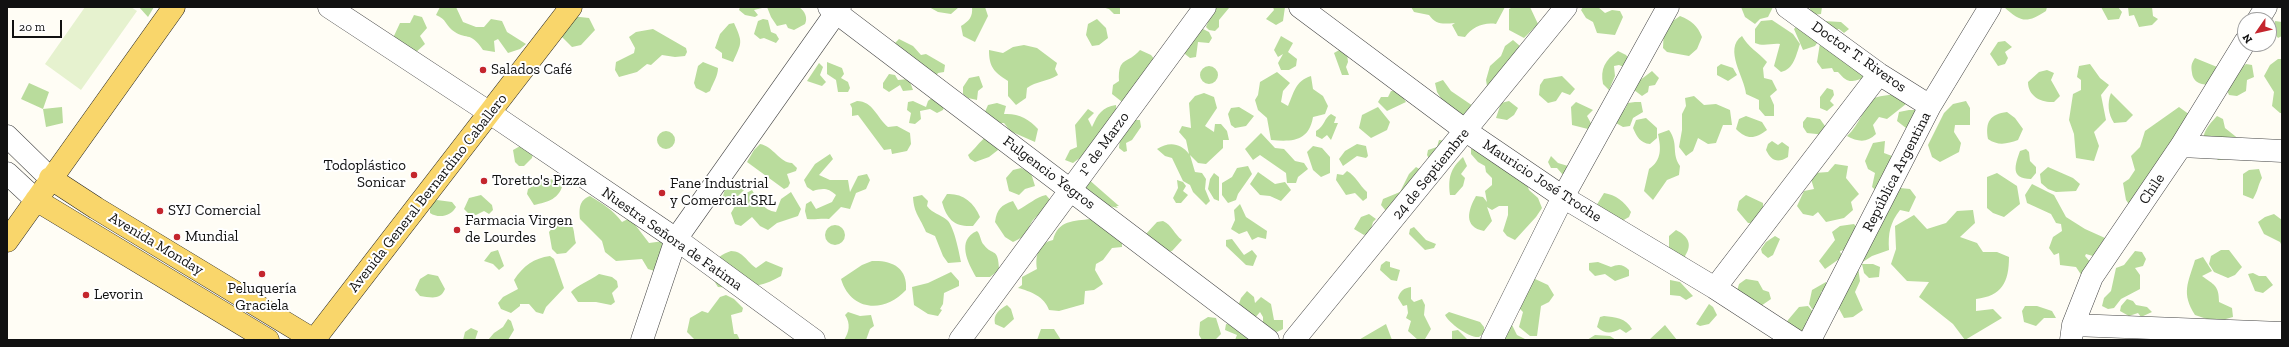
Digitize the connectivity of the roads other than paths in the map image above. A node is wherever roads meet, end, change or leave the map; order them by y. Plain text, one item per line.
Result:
1 (174, 7) edge
2 (329, 7) edge
3 (571, 7) edge
4 (1205, 7) edge
5 (1300, 7) edge
6 (1566, 7) edge
7 (1668, 7) edge
8 (1787, 7) edge
9 (1990, 7) edge
10 (835, 9) edge
11 (2239, 52) edge
12 (1879, 74) junction
13 (1930, 106) junction
14 (490, 113) junction
15 (1466, 131) junction
16 (7, 136) edge
17 (2181, 146) junction
18 (2282, 151) edge
19 (7, 173) edge
20 (50, 178) junction
21 (1071, 189) junction
22 (1563, 197) junction
23 (36, 200) junction
24 (676, 240) junction
25 (7, 241) edge
26 (1714, 288) junction
27 (2072, 333) edge
28 (2282, 333) edge
29 (268, 340) edge
30 (314, 340) edge
31 (642, 340) edge
32 (814, 340) edge
33 (960, 340) edge
34 (1268, 340) edge
35 (1294, 340) edge
36 (1492, 340) edge
37 (1795, 340) edge
38 (1810, 340) edge

1 - 20 main road
2 - 14 street, Nuestra Señora de Fatima
3 - 14 main road, Avenida General Bernardino Caballero
4 - 21 street, 1° de Marzo
5 - 15 street, Mauricio José Troche
6 - 15 street, 24 de Septiembre
7 - 22 street
8 - 12 street, Doctor T. Riveros
9 - 13 street, República Argentina
10 - 21 street, Fulgencio Yegros
10 - 24 street
11 - 17 street, Chile
12 - 13 street, Doctor T. Riveros
12 - 26 street
13 - 38 street, República Argentina
14 - 24 street, Nuestra Señora de Fatima
14 - 30 main road, Avenida General Bernardino Caballero
15 - 22 street, Mauricio José Troche
15 - 35 street, 24 de Septiembre
16 - 20 street, Avenida Monday
17 - 18 street
17 - 27 street, Chile
19 - 23 street, Avenida Monday
20 - 23 main road
20 - 30 main road, Avenida Monday
21 - 33 street, 1° de Marzo
21 - 34 street, Fulgencio Yegros
22 - 26 street, Mauricio José Troche
22 - 36 street
23 - 25 main road
23 - 29 main road, Avenida Monday
24 - 31 street
24 - 32 street, Nuestra Señora de Fatima
26 - 37 street, Mauricio José Troche
27 - 28 street

